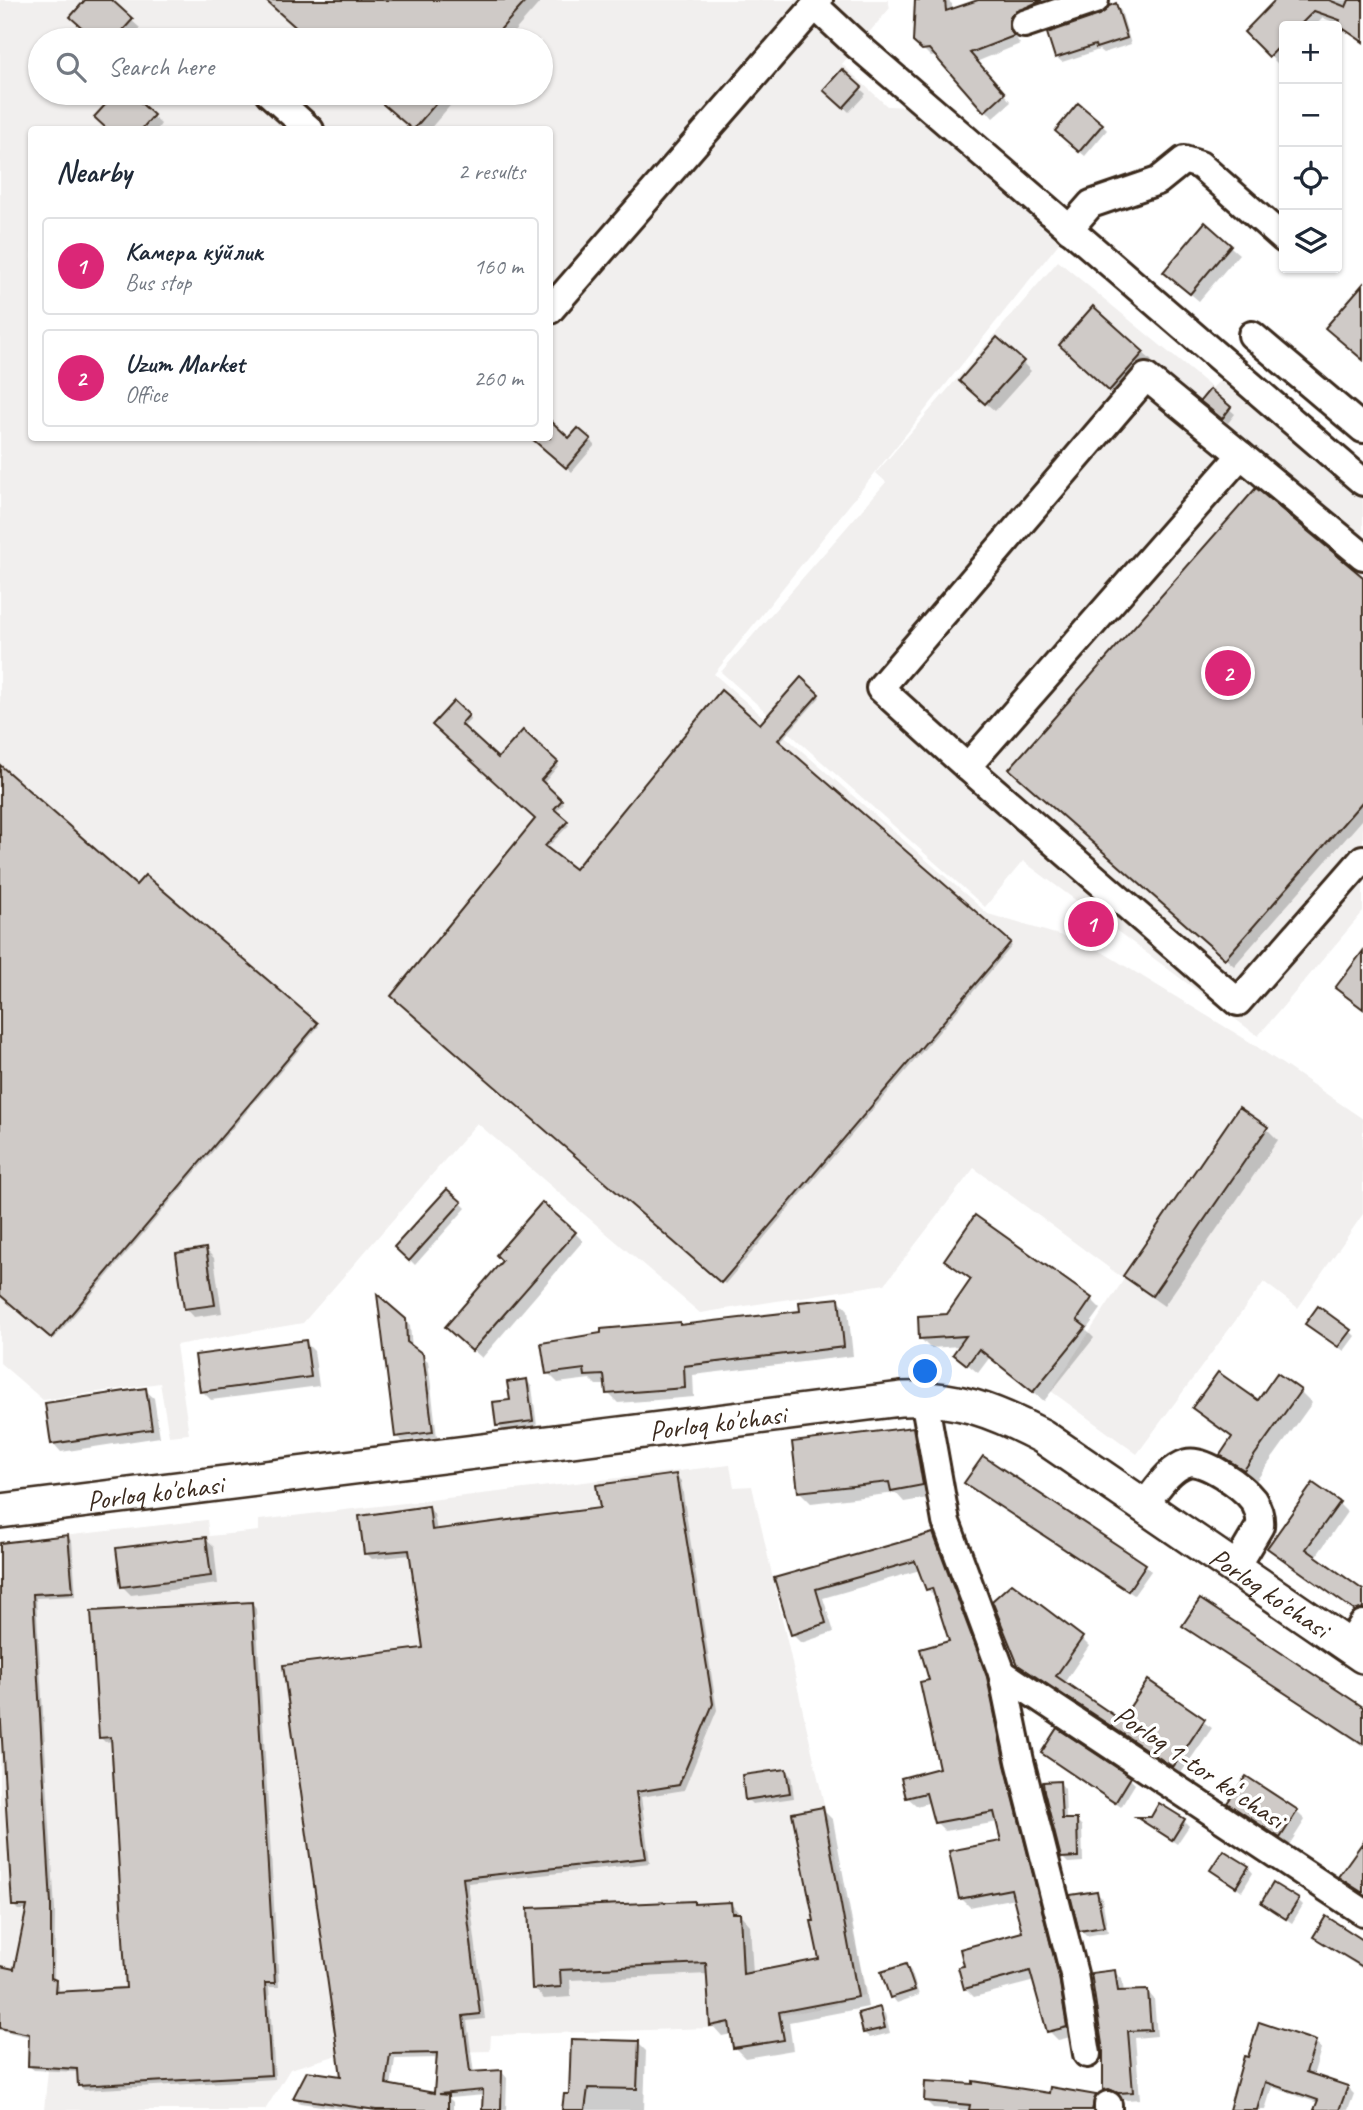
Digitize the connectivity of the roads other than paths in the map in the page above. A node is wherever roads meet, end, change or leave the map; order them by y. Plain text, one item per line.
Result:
1 (1095, 0) edge
2 (817, 3) edge
3 (1024, 24) dead end
4 (282, 105) edge
5 (306, 126) edge
6 (1069, 229) junction
7 (1279, 235) edge
8 (553, 307) edge
9 (1252, 335) dead end
10 (1363, 429) edge
11 (1241, 455) junction
12 (1363, 482) edge
13 (1363, 556) edge
14 (967, 766) junction
15 (1363, 859) edge
16 (924, 1398) junction
17 (1144, 1505) junction
18 (0, 1511) edge
19 (1235, 1568) junction
20 (1358, 1642) edge
21 (1002, 1672) junction
22 (1363, 1912) edge
23 (1087, 2054) dead end

1 - 3 street
2 - 6 street
2 - 8 street
4 - 5 street
6 - 7 street
6 - 12 street
9 - 10 street
11 - 13 street
11 - 14 street
11 - 14 street
14 - 15 street
16 - 17 main road, Porloq ko'chasi
16 - 18 main road, Porloq ko'chasi
16 - 21 street
17 - 19 main road, Porloq ko'chasi
17 - 19 street
19 - 20 main road, Porloq ko'chasi
21 - 22 street, Porloq 1-tor koʻchasi
21 - 23 street

